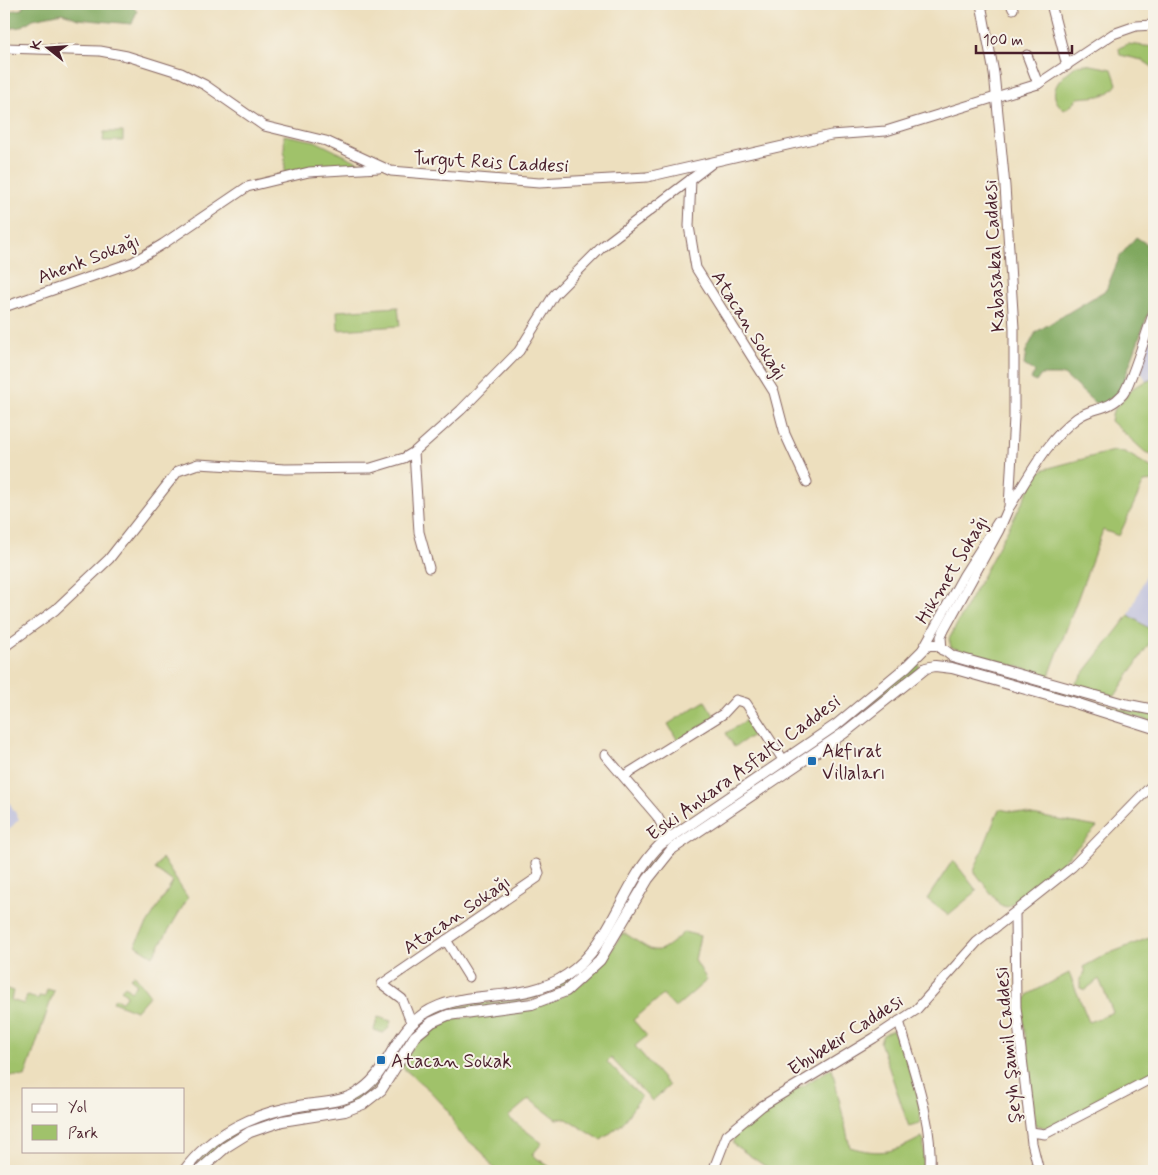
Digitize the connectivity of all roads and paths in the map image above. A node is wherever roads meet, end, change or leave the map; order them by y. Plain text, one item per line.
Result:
1 (981, 4) edge
2 (1051, 4) edge
3 (1154, 25) edge
4 (4, 48) edge
5 (1027, 55) dead end
6 (1067, 66) junction
7 (1038, 84) junction
8 (997, 96) junction
9 (715, 161) junction
10 (381, 168) junction
11 (691, 180) junction
12 (4, 307) edge
13 (1154, 312) edge
14 (414, 452) junction
15 (807, 482) dead end
16 (1009, 507) junction
17 (429, 568) dead end
18 (4, 647) edge
19 (922, 649) junction
20 (942, 650) junction
21 (935, 666) junction
22 (1154, 710) edge
23 (1154, 728) edge
24 (605, 755) dead end
25 (784, 761) junction
26 (624, 776) junction
27 (1154, 783) edge
28 (668, 838) junction
29 (536, 864) dead end
30 (1015, 914) junction
31 (446, 940) junction
32 (469, 977) dead end
33 (899, 1021) junction
34 (412, 1022) junction
35 (1154, 1077) edge
36 (1031, 1132) junction
37 (184, 1171) edge
38 (199, 1171) edge
39 (713, 1171) edge
40 (930, 1171) edge
41 (1039, 1171) edge

1 - 8 street, Kabasakal Caddesi
2 - 6 street
3 - 6 street, Turgut Reis Caddesi
4 - 10 street, Turgut Reis Caddesi
5 - 7 street
6 - 7 street, Turgut Reis Caddesi
7 - 8 street, Turgut Reis Caddesi
8 - 9 street, Turgut Reis Caddesi
8 - 16 street, Kabasakal Caddesi
9 - 10 street, Turgut Reis Caddesi
9 - 11 street
10 - 12 street, Ahenk Sokağı
11 - 14 street
11 - 15 street, Atacan Sokağı
13 - 16 street, Hikmet Sokağı
14 - 17 street
14 - 18 street
16 - 19 street, Hikmet Sokağı
16 - 20 street, Hikmet Sokağı
19 - 20 main road
19 - 21 main road
19 - 25 main road, Eski Ankara Asfaltı Caddesi
20 - 21 main road
20 - 22 main road
21 - 23 main road
21 - 38 main road, Eski Ankara Asfaltı Caddesi
24 - 26 street
25 - 26 street
25 - 28 main road, Eski Ankara Asfaltı Caddesi
26 - 28 street
27 - 30 street, Ebubekir Caddesi
28 - 34 main road, Eski Ankara Asfaltı Caddesi
29 - 31 street, Atacan Sokağı
30 - 33 street, Ebubekir Caddesi
30 - 36 street, Şeyh Şamil Caddesi
31 - 32 street
31 - 34 street, Atacan Sokağı
33 - 39 street, Ebubekir Caddesi
33 - 40 street
34 - 37 main road, Eski Ankara Asfaltı Caddesi
35 - 36 street
36 - 41 street, Şeyh Şamil Caddesi

